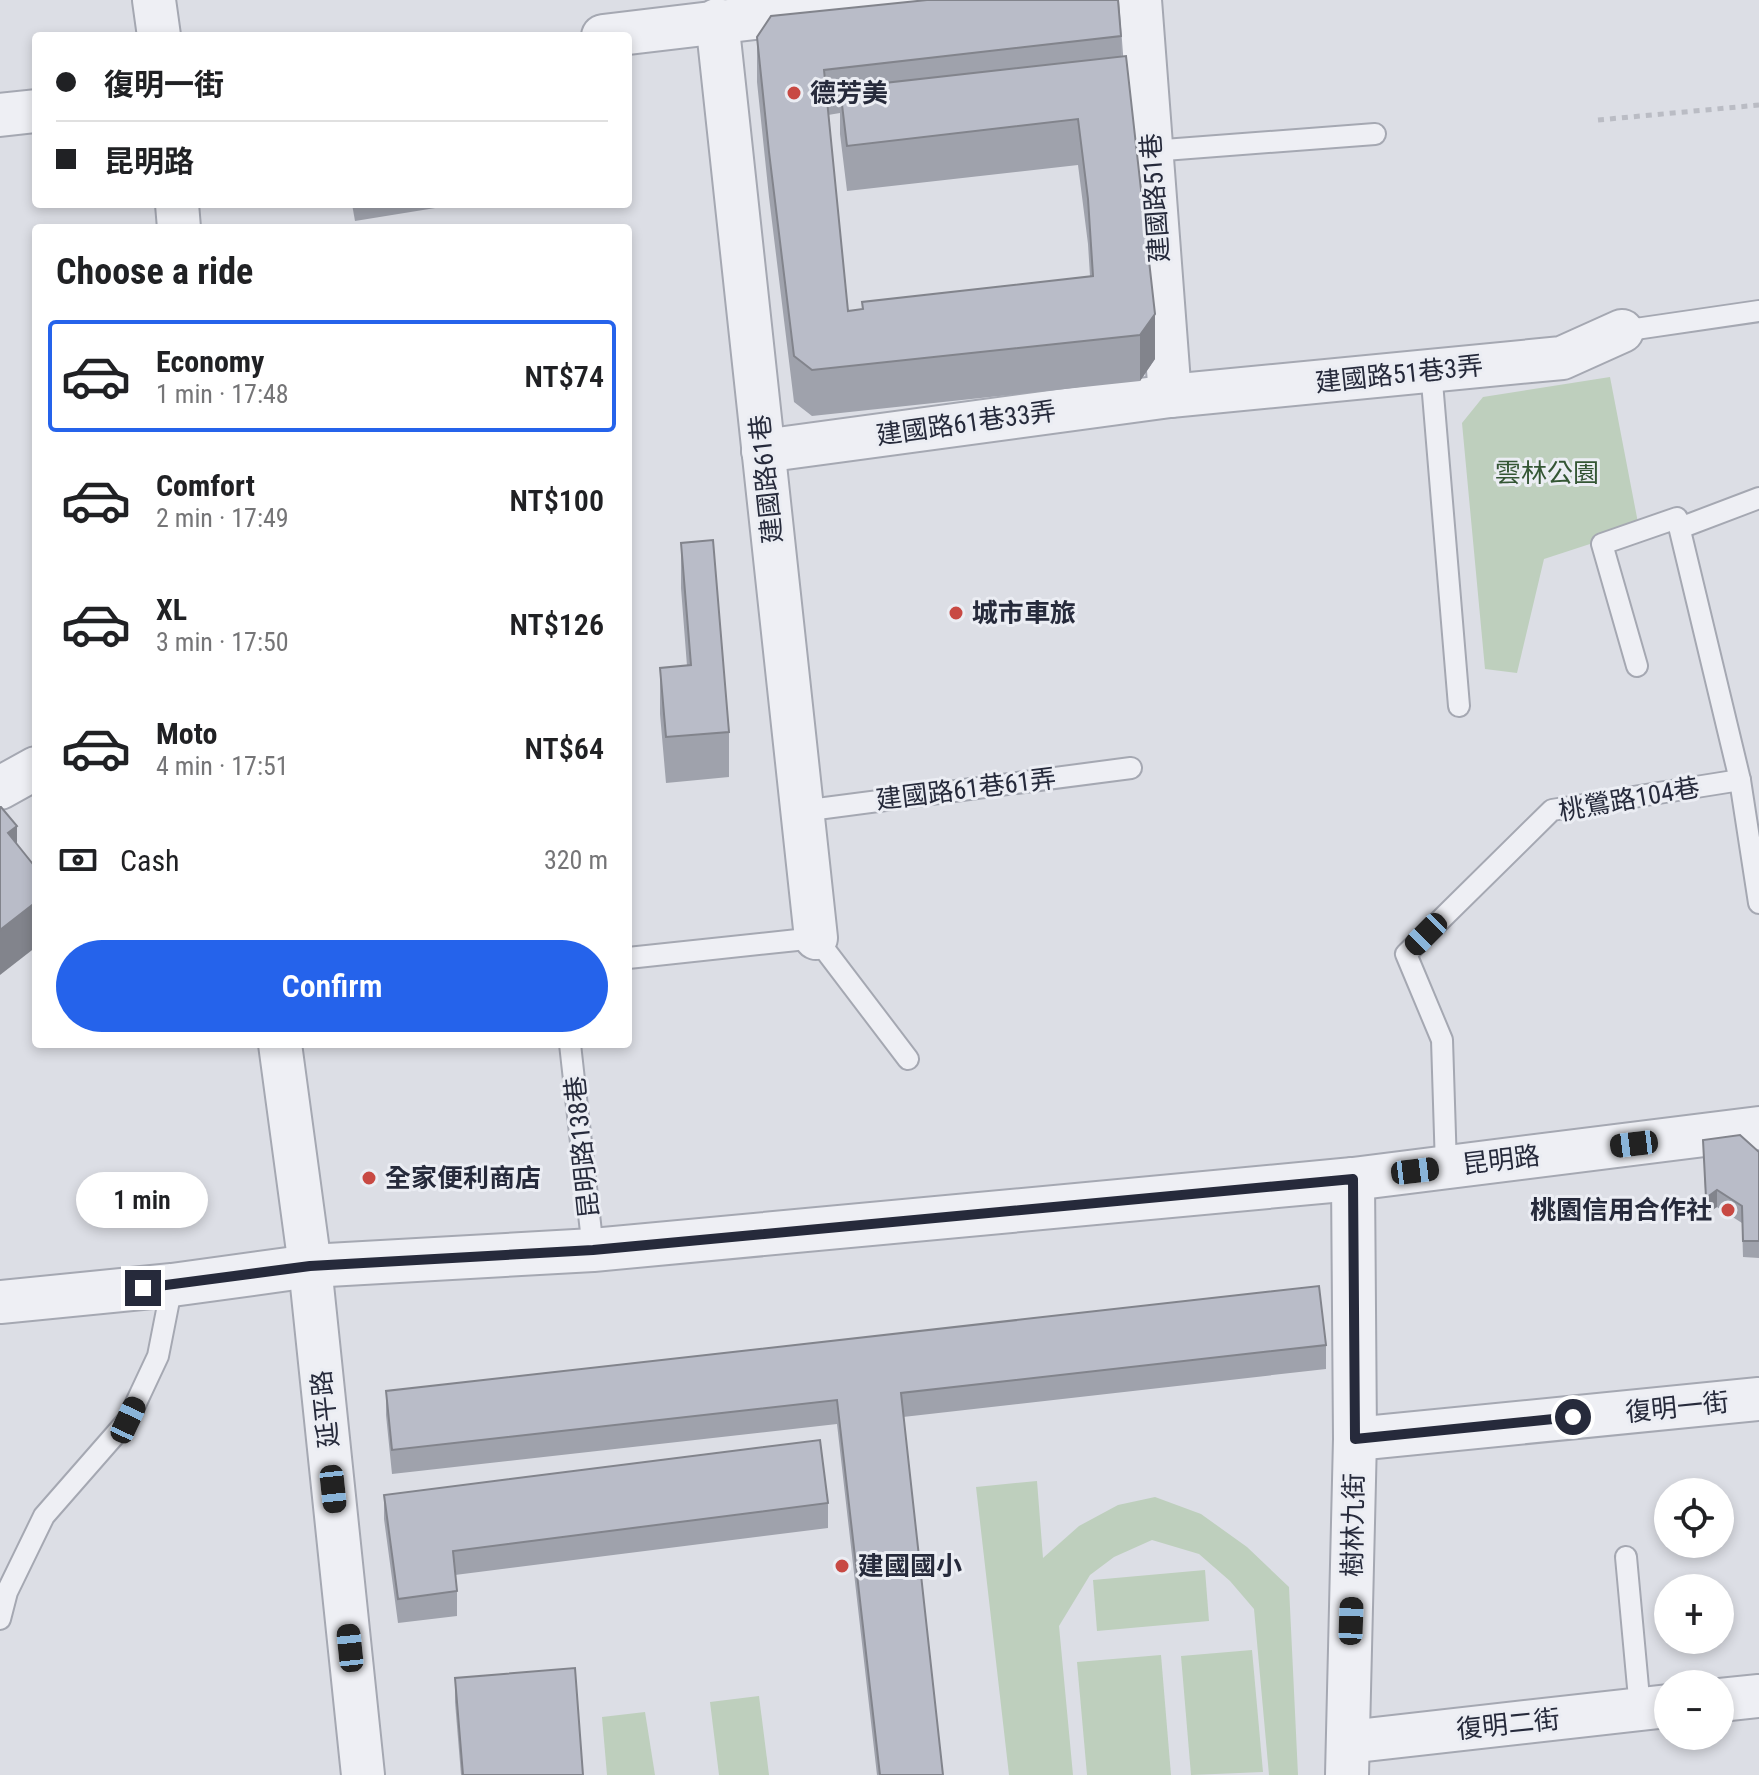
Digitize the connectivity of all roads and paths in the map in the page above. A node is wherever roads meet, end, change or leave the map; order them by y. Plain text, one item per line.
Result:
1 (154, 0) edge
2 (905, 0) edge
3 (1140, 0) edge
4 (818, 5) edge
5 (717, 20) junction
6 (158, 32) edge
7 (632, 32) edge
8 (1759, 105) edge
9 (32, 111) edge
10 (0, 115) edge
11 (1598, 120) dead end
12 (1375, 134) dead end
13 (1151, 151) junction
14 (1759, 311) edge
15 (1622, 331) joint
16 (1431, 370) junction
17 (1170, 396) junction
18 (763, 451) junction
19 (1759, 498) edge
20 (1680, 528) junction
21 (1637, 666) dead end
22 (1459, 706) dead end
23 (1131, 768) dead end
24 (32, 770) edge
25 (1740, 780) junction
26 (0, 788) edge
27 (802, 811) junction
28 (1759, 903) edge
29 (816, 938) junction
30 (632, 958) edge
31 (281, 1048) edge
32 (570, 1048) edge
33 (908, 1059) dead end
34 (1759, 1128) edge
35 (1446, 1167) junction
36 (1353, 1179) junction
37 (593, 1250) junction
38 (310, 1266) junction
39 (172, 1285) junction
40 (0, 1302) edge
41 (1759, 1399) edge
42 (1355, 1439) junction
43 (1626, 1557) dead end
44 (0, 1619) edge
45 (1759, 1696) edge
46 (1734, 1699) edge
47 (1654, 1708) edge
48 (1347, 1758) edge
49 (363, 1775) edge

1 - 6 street
2 - 4 street
3 - 13 street, 建國路51巷
4 - 5 street
5 - 7 street
5 - 18 street, 建國路61巷
8 - 11 path
9 - 10 street
12 - 13 lane
13 - 17 street, 建國路51巷
14 - 15 lane
15 - 16 street, 建國路51巷3弄
16 - 17 street, 建國路51巷3弄
16 - 22 lane
17 - 18 street, 建國路61巷33弄
18 - 27 street, 建國路61巷
19 - 20 lane
20 - 21 lane
20 - 25 lane
23 - 27 lane, 建國路61巷61弄
24 - 26 street
25 - 28 lane
25 - 35 lane, 桃鶯路104巷
27 - 29 street, 建國路61巷
29 - 30 lane
29 - 33 lane
31 - 38 street, 延平路
32 - 37 lane, 昆明路138巷
34 - 35 street, 昆明路
35 - 36 street, 昆明路
36 - 37 street, 昆明路
36 - 42 street, 樹林九街
37 - 38 street, 昆明路
38 - 39 street, 昆明路
38 - 49 street, 延平路
39 - 40 street, 昆明路
39 - 44 lane
41 - 42 street, 復明一街
42 - 48 street, 樹林九街
43 - 47 lane
45 - 46 street
47 - 48 street, 復明二街

